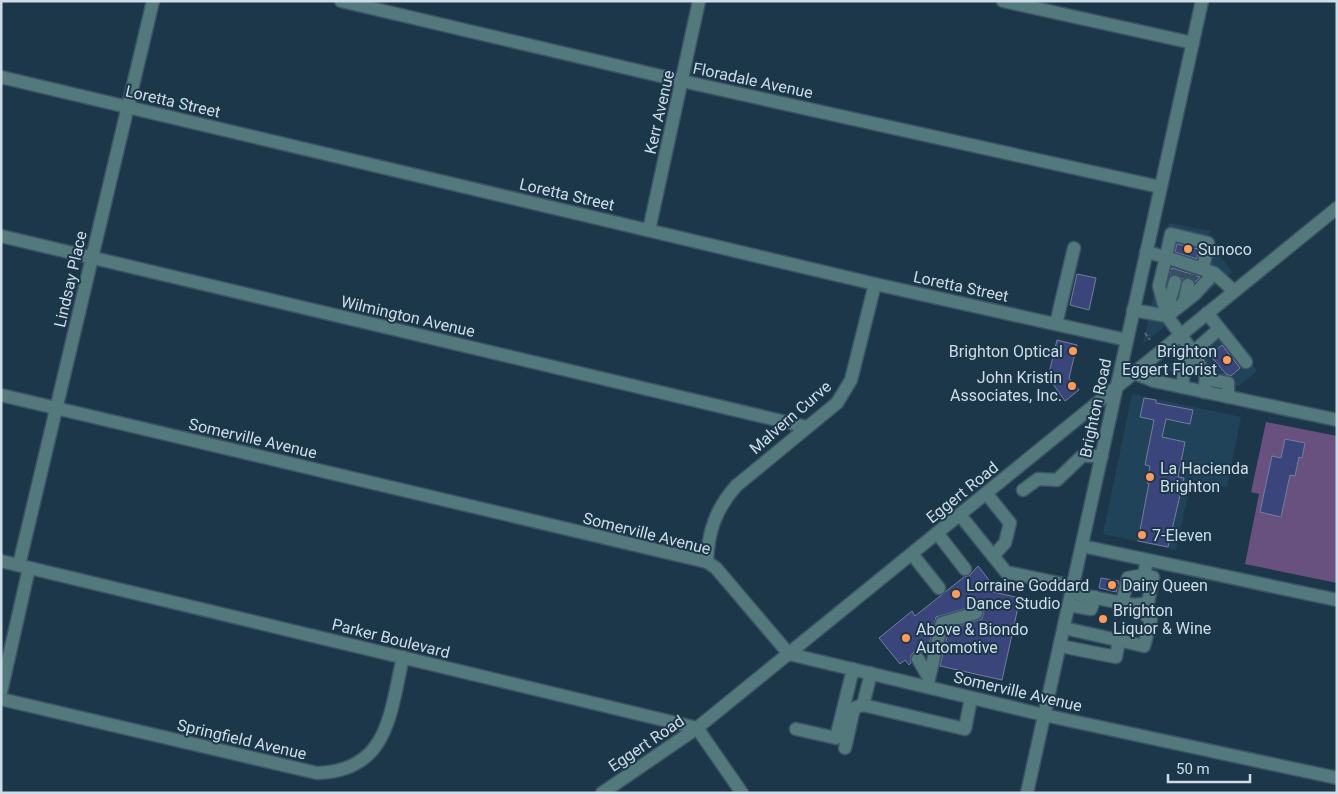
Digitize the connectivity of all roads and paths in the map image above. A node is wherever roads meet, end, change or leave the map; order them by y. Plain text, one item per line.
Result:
1 (153, 1) edge
2 (341, 1) edge
3 (699, 1) edge
4 (1003, 1) edge
5 (1202, 1) edge
6 (1193, 43) junction
7 (1, 77) edge
8 (682, 81) junction
9 (128, 107) junction
10 (1160, 187) junction
11 (1337, 208) edge
12 (648, 230) junction
13 (1, 236) edge
14 (1074, 248) dead end
15 (1146, 252) junction
16 (1166, 257) junction
17 (92, 258) junction
18 (1177, 271) junction
19 (1198, 273) junction
20 (875, 284) junction
21 (1234, 291) junction
22 (1184, 303) junction
23 (1133, 310) junction
24 (1167, 313) junction
25 (1207, 314) junction
26 (1056, 324) junction
27 (1219, 329) junction
28 (1145, 332) dead end
29 (1181, 334) junction
30 (1127, 340) junction
31 (1150, 340) dead end
32 (1194, 353) junction
33 (1246, 362) dead end
34 (1134, 373) junction
35 (1205, 385) junction
36 (1117, 387) junction
37 (1182, 387) junction
38 (1, 395) edge
39 (56, 408) junction
40 (1337, 420) edge
41 (807, 427) junction
42 (1102, 456) junction
43 (1024, 462) junction
44 (1038, 479) junction
45 (1023, 490) dead end
46 (986, 493) junction
47 (960, 514) junction
48 (938, 533) junction
49 (1082, 546) junction
50 (912, 554) junction
51 (993, 556) junction
52 (1147, 560) junction
53 (1, 561) edge
54 (707, 562) junction
55 (24, 566) junction
56 (964, 569) dead end
57 (1144, 575) junction
58 (938, 588) dead end
59 (1071, 594) junction
60 (1337, 600) edge
61 (1128, 604) junction
62 (976, 613) dead end
63 (1064, 628) junction
64 (1119, 640) junction
65 (1060, 646) junction
66 (789, 654) junction
67 (403, 657) junction
68 (918, 659) dead end
69 (853, 669) junction
70 (870, 673) junction
71 (928, 682) junction
72 (1, 692) edge
73 (971, 698) junction
74 (1, 699) edge
75 (863, 705) junction
76 (1044, 715) junction
77 (697, 728) junction
78 (796, 729) dead end
79 (845, 748) dead end
80 (1337, 778) edge
81 (602, 793) edge
82 (742, 793) edge
83 (1027, 793) edge

1 - 9 street, Lindsay Place
2 - 8 street, Floradale Avenue
3 - 8 street, Kerr Avenue
4 - 6 street
5 - 6 street, Brighton Road
6 - 10 street, Brighton Road
7 - 9 street, Loretta Street
8 - 10 street, Floradale Avenue
8 - 12 street, Kerr Avenue
9 - 12 street, Loretta Street
9 - 17 street, Lindsay Place
10 - 15 street, Brighton Road
11 - 21 street, Eggert Road
12 - 20 street, Loretta Street
13 - 17 street, Wilmington Avenue
14 - 26 street
15 - 16 street
15 - 23 street, Brighton Road
16 - 18 street
16 - 19 street
16 - 24 street
17 - 39 street, Lindsay Place
17 - 41 street, Wilmington Avenue
18 - 19 street
18 - 24 street
19 - 21 street
19 - 22 street
19 - 22 street
20 - 26 street, Loretta Street
20 - 41 street, Malvern Curve
21 - 25 street, Eggert Road
22 - 24 street
23 - 24 street
23 - 30 street, Brighton Road
24 - 29 street
25 - 27 street
25 - 29 street, Eggert Road
26 - 30 street, Loretta Street
27 - 32 street
27 - 33 street
28 - 31 path
29 - 32 street
29 - 34 street, Eggert Road
30 - 36 street, Brighton Road
32 - 35 street
32 - 37 street
34 - 36 street, Eggert Road
34 - 37 street
35 - 37 street
35 - 40 street
36 - 42 street, Brighton Road
36 - 43 street, Eggert Road
38 - 39 street, Somerville Avenue
39 - 54 street, Somerville Avenue
39 - 55 street, Lindsay Place
41 - 54 street, Malvern Curve
42 - 44 street
42 - 49 street, Brighton Road
43 - 44 street
43 - 46 street, Eggert Road
44 - 45 street
46 - 47 street, Eggert Road
46 - 51 street
47 - 48 street, Eggert Road
47 - 51 street
48 - 50 street, Eggert Road
48 - 56 street
49 - 52 street
49 - 59 street, Brighton Road
50 - 58 street
50 - 66 street, Eggert Road
51 - 59 street
52 - 57 street
52 - 60 street
53 - 55 street, Parker Boulevard
54 - 66 street, Somerville Avenue
55 - 67 street, Parker Boulevard
55 - 72 street, Lindsay Place
57 - 61 street
57 - 61 street
59 - 61 street
59 - 63 street, Brighton Road
61 - 64 street
62 - 71 street
63 - 64 street
63 - 65 street, Brighton Road
64 - 65 street
65 - 76 street, Brighton Road
66 - 69 street, Somerville Avenue
66 - 77 street, Eggert Road
67 - 74 street, Springfield Avenue
67 - 77 street, Parker Boulevard
68 - 71 street
69 - 70 street, Somerville Avenue
69 - 78 street
70 - 71 street, Somerville Avenue
70 - 75 street
71 - 73 street, Somerville Avenue
73 - 75 street
73 - 76 street, Somerville Avenue
75 - 79 street
76 - 80 street, Somerville Avenue
76 - 83 street, Brighton Road
77 - 81 street, Eggert Road
77 - 82 street

